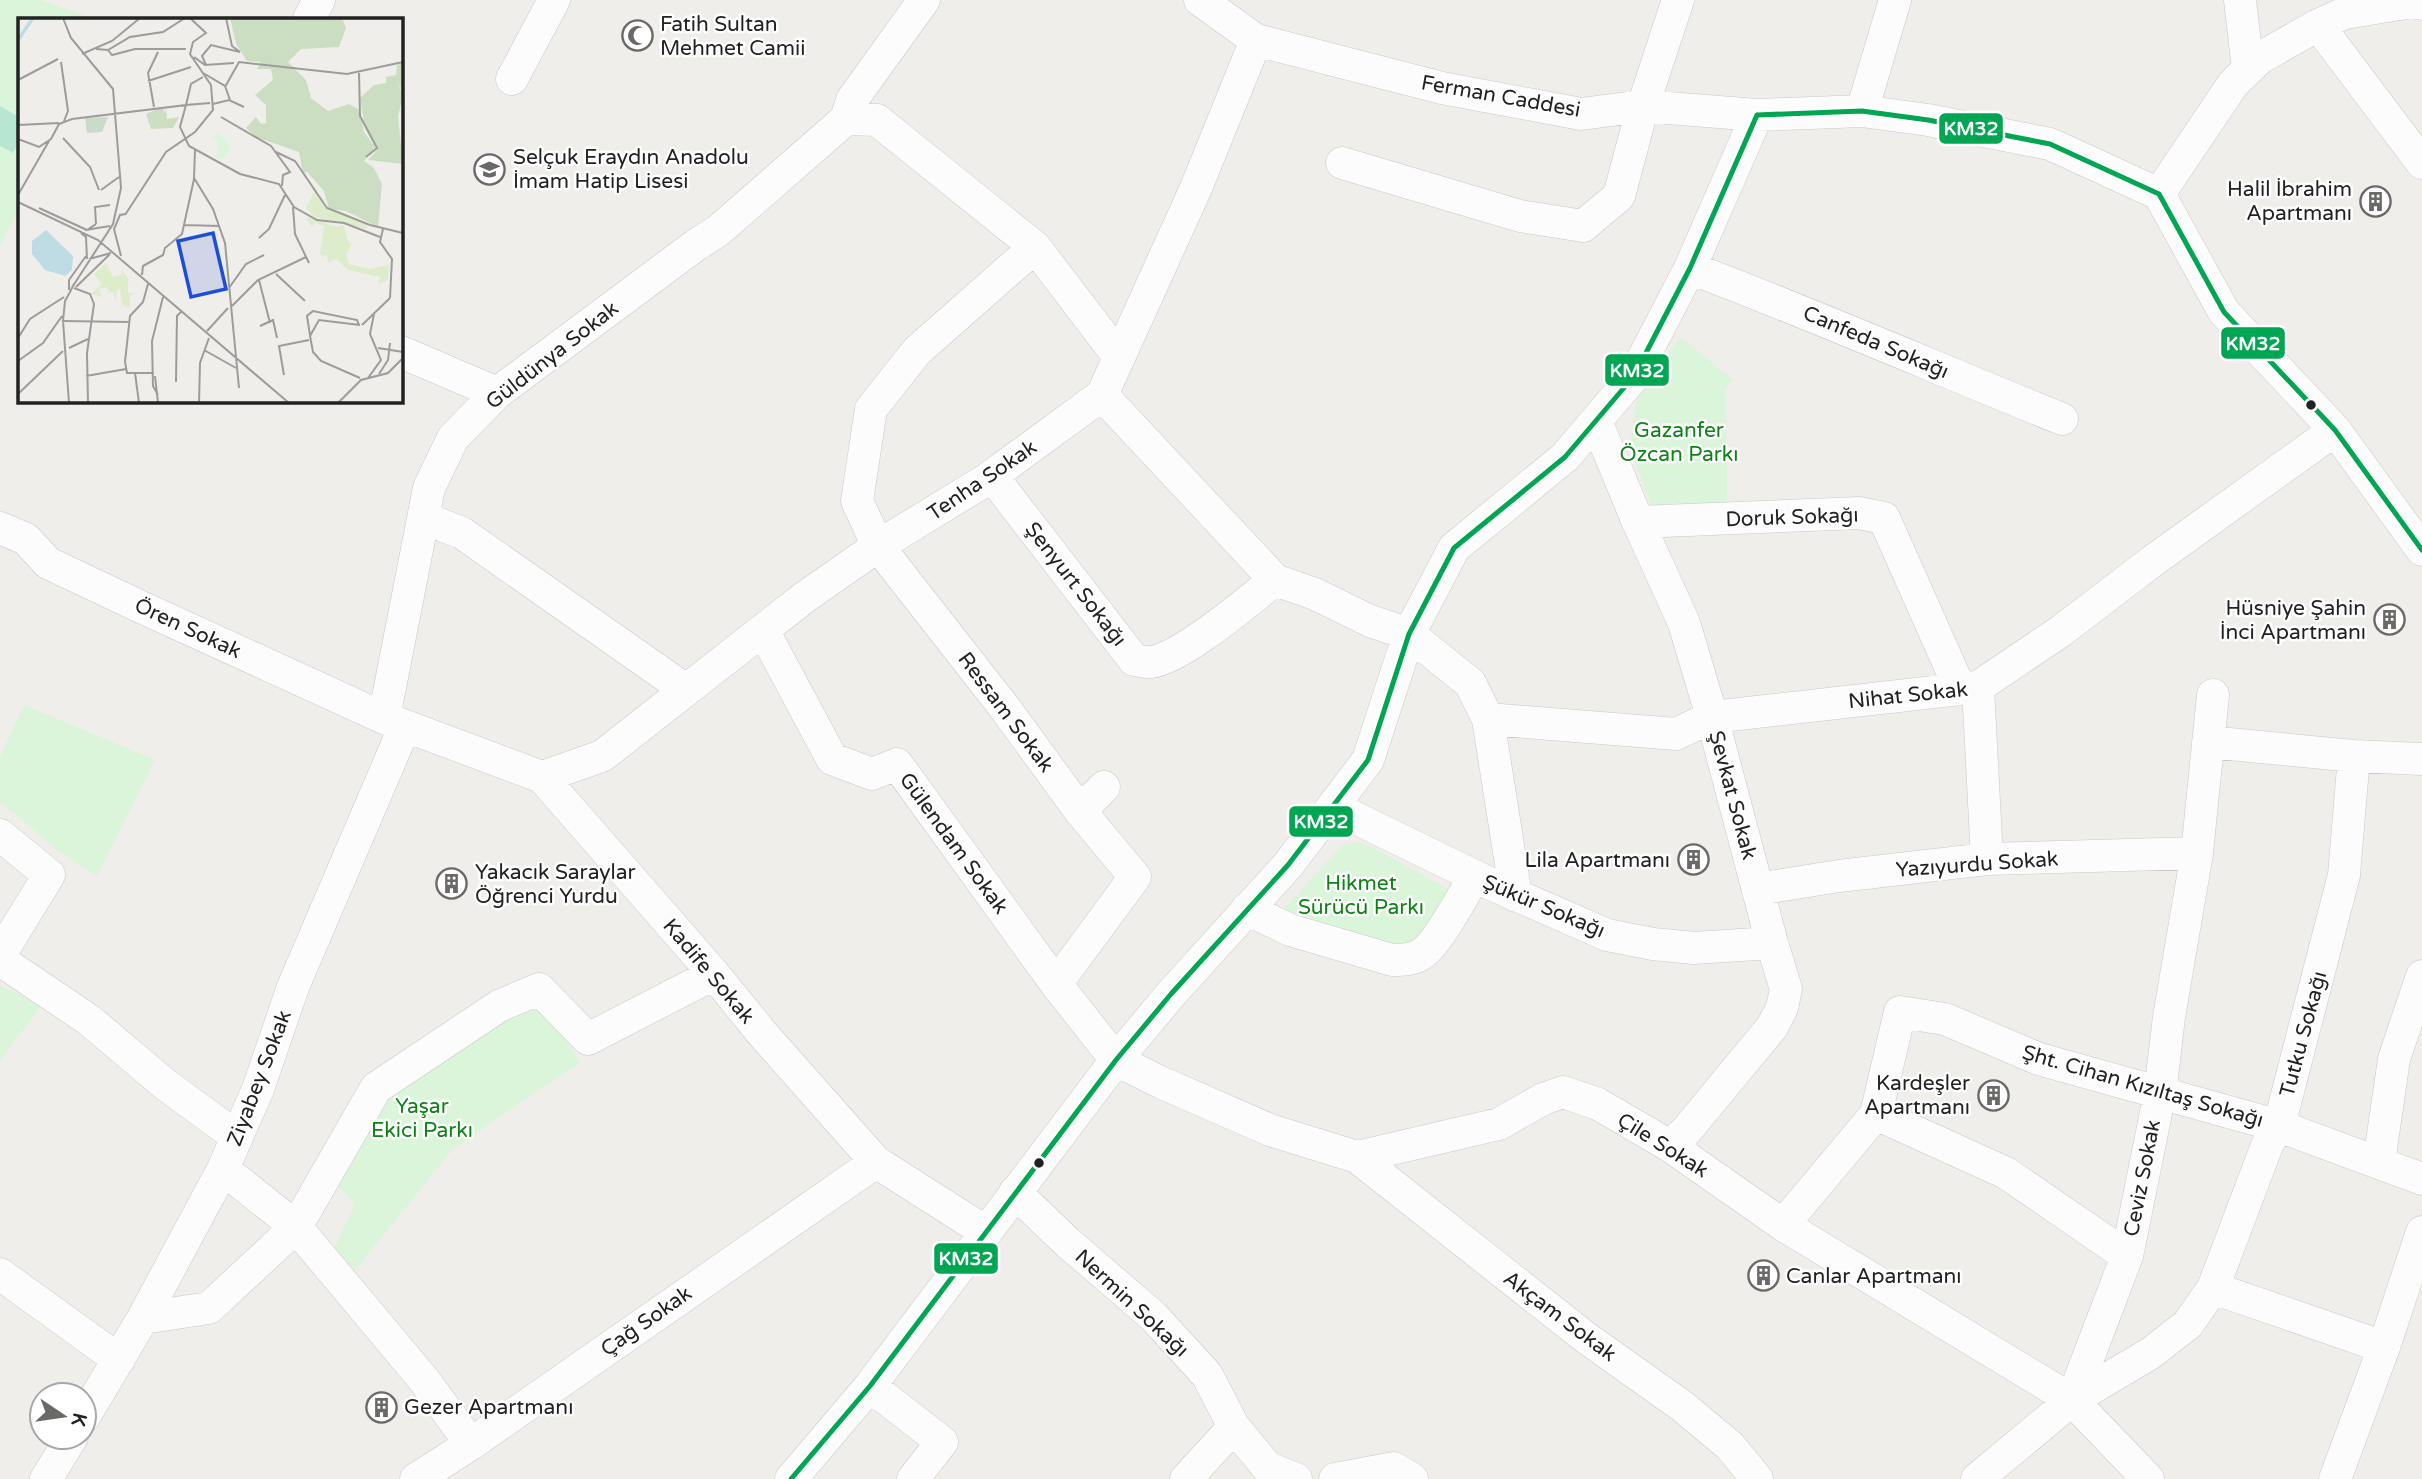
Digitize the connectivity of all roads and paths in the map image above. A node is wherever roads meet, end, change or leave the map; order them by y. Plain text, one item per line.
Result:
1 (319, 0) edge
2 (554, 0) edge
3 (924, 0) edge
4 (1200, 0) edge
5 (1678, 0) edge
6 (1895, 0) edge
7 (2240, 0) edge
8 (2422, 4) edge
9 (310, 18) edge
10 (2318, 25) junction
11 (1256, 40) junction
12 (2248, 69) junction
13 (512, 79) dead end
14 (1643, 106) junction
15 (1862, 111) junction
16 (1757, 115) junction
17 (846, 119) junction
18 (1342, 163) dead end
19 (2422, 163) edge
20 (2159, 194) junction
21 (1035, 247) junction
22 (1690, 268) junction
23 (402, 352) edge
24 (1119, 357) junction
25 (497, 393) junction
26 (1102, 395) junction
27 (2062, 419) dead end
28 (1596, 421) junction
29 (2335, 430) junction
30 (992, 476) junction
31 (424, 518) junction
32 (1638, 522) junction
33 (0, 528) edge
34 (878, 546) junction
35 (2422, 550) edge
36 (1275, 580) junction
37 (763, 630) junction
38 (1409, 634) junction
39 (1969, 688) junction
40 (686, 690) junction
41 (2213, 695) dead end
42 (1712, 716) junction
43 (1488, 719) junction
44 (394, 722) junction
45 (2208, 742) junction
46 (2354, 756) junction
47 (2422, 759) edge
48 (542, 777) junction
49 (1104, 787) dead end
50 (1333, 807) junction
51 (1080, 811) junction
52 (0, 835) edge
53 (2197, 853) junction
54 (1987, 859) junction
55 (1474, 877) junction
56 (1758, 889) junction
57 (1516, 896) junction
58 (1247, 909) junction
59 (1772, 943) junction
60 (0, 957) edge
61 (714, 974) junction
62 (2422, 976) edge
63 (1056, 984) junction
64 (1115, 1060) junction
65 (2160, 1093) junction
66 (1876, 1114) junction
67 (2279, 1126) junction
68 (237, 1137) junction
69 (1670, 1146) junction
70 (1357, 1157) junction
71 (876, 1162) junction
72 (2379, 1162) junction
73 (223, 1168) junction
74 (2422, 1179) edge
75 (1015, 1192) junction
76 (1783, 1225) junction
77 (296, 1227) junction
78 (986, 1232) junction
79 (2422, 1232) edge
80 (2127, 1256) junction
81 (0, 1274) edge
82 (2213, 1288) junction
83 (143, 1318) junction
84 (2384, 1346) junction
85 (119, 1360) junction
86 (870, 1386) junction
87 (98, 1394) edge
88 (2072, 1400) junction
89 (1234, 1427) junction
90 (471, 1444) junction
91 (63, 1451) edge
92 (46, 1479) edge
93 (416, 1479) edge
94 (791, 1479) edge
95 (913, 1479) edge
96 (1186, 1479) edge
97 (1296, 1479) edge
98 (1335, 1479) edge
99 (1412, 1479) edge
100 (1757, 1479) edge
101 (1977, 1479) edge
102 (2148, 1479) edge
103 (2335, 1479) edge

1 - 9 street
2 - 13 street
3 - 17 street
4 - 11 street, Ferman Caddesi
5 - 14 street
6 - 15 street
7 - 12 street
8 - 10 street
10 - 12 street
10 - 19 street
11 - 14 street, Ferman Caddesi
11 - 24 street, Tenha Sokak
12 - 20 street
14 - 16 street, Ferman Caddesi
14 - 18 street
15 - 16 street, Ferman Caddesi
15 - 20 street, Ferman Caddesi
16 - 22 street
17 - 21 street
17 - 25 street, Güldünya Sokak
20 - 29 street
21 - 24 street
21 - 34 street, Ressam Sokak
22 - 27 street, Canfeda Sokağı
22 - 28 street
23 - 25 street
24 - 26 street, Tenha Sokak
25 - 31 street, Güldünya Sokak
26 - 30 street, Tenha Sokak
26 - 36 street
28 - 32 street, Şevkat Sokak
28 - 38 street
29 - 35 street
29 - 39 street, Nihat Sokak
30 - 34 street, Tenha Sokak
30 - 36 street, Şenyurt Sokağı
31 - 40 street
31 - 44 street, Güldünya Sokak
32 - 39 street, Doruk Sokağı
32 - 42 street, Şevkat Sokak
33 - 44 street, Ören Sokak
34 - 37 street, Tenha Sokak
34 - 51 street, Ressam Sokak
36 - 38 street
37 - 40 street, Tenha Sokak
37 - 63 street, Gülendam Sokak
38 - 43 street
38 - 50 street
39 - 42 street, Nihat Sokak
39 - 54 street
40 - 48 street, Tenha Sokak
41 - 45 street, Ceviz Sokak
42 - 43 street, Nihat Sokak
42 - 56 street, Şevkat Sokak
43 - 57 street
44 - 48 street, Kadife Sokak
44 - 68 street, Ziyabey Sokak
45 - 46 street
45 - 53 street, Ceviz Sokak
46 - 47 street
46 - 67 street, Tutku Sokağı
48 - 61 street, Kadife Sokak
49 - 51 street
50 - 55 street, Şükür Sokağı
50 - 58 street
51 - 63 street, Ressam Sokak
52 - 60 street
53 - 54 street, Yazıyurdu Sokak
53 - 65 street, Ceviz Sokak
54 - 56 street, Yazıyurdu Sokak
55 - 57 street, Şükür Sokağı
55 - 58 street
56 - 59 street, Şevkat Sokak
57 - 59 street, Şükür Sokağı
58 - 64 street
59 - 69 street, Şevkat Sokak
60 - 68 street
61 - 71 street, Kadife Sokak
61 - 77 street
62 - 72 street
63 - 64 street, Gülendam Sokak
64 - 70 street
64 - 75 street
65 - 66 street, Şht. Cihan Kızıltaş Sokağı
65 - 67 street, Şht. Cihan Kızıltaş Sokağı
65 - 80 street, Ceviz Sokak
66 - 76 street, Şht. Cihan Kızıltaş Sokağı
66 - 80 street
67 - 72 street, Şht. Cihan Kızıltaş Sokağı
67 - 82 street, Tutku Sokağı
68 - 73 street, Ziyabey Sokak
69 - 70 street, Çile Sokak
69 - 76 street, Çile Sokak
70 - 100 street, Akçam Sokak
71 - 78 street, Kadife Sokak
71 - 90 street, Çağ Sokak
72 - 74 street, Şht. Cihan Kızıltaş Sokağı
73 - 77 street
73 - 83 street, Ziyabey Sokak
75 - 78 street
75 - 89 street, Nermin Sokağı
76 - 88 street, Çile Sokak
77 - 83 street
77 - 90 street
78 - 86 street
79 - 84 street
80 - 88 street, Ceviz Sokak
81 - 85 street
82 - 84 street
82 - 88 street, Tutku Sokağı
83 - 85 street, Ziyabey Sokak
84 - 103 street
85 - 87 street, Ziyabey Sokak
86 - 94 street
86 - 95 street
88 - 101 street, Ceviz Sokak
88 - 102 street, Çile Sokak
89 - 96 street
89 - 97 street, Nermin Sokağı
90 - 93 street, Çağ Sokak
91 - 92 street
98 - 99 street

